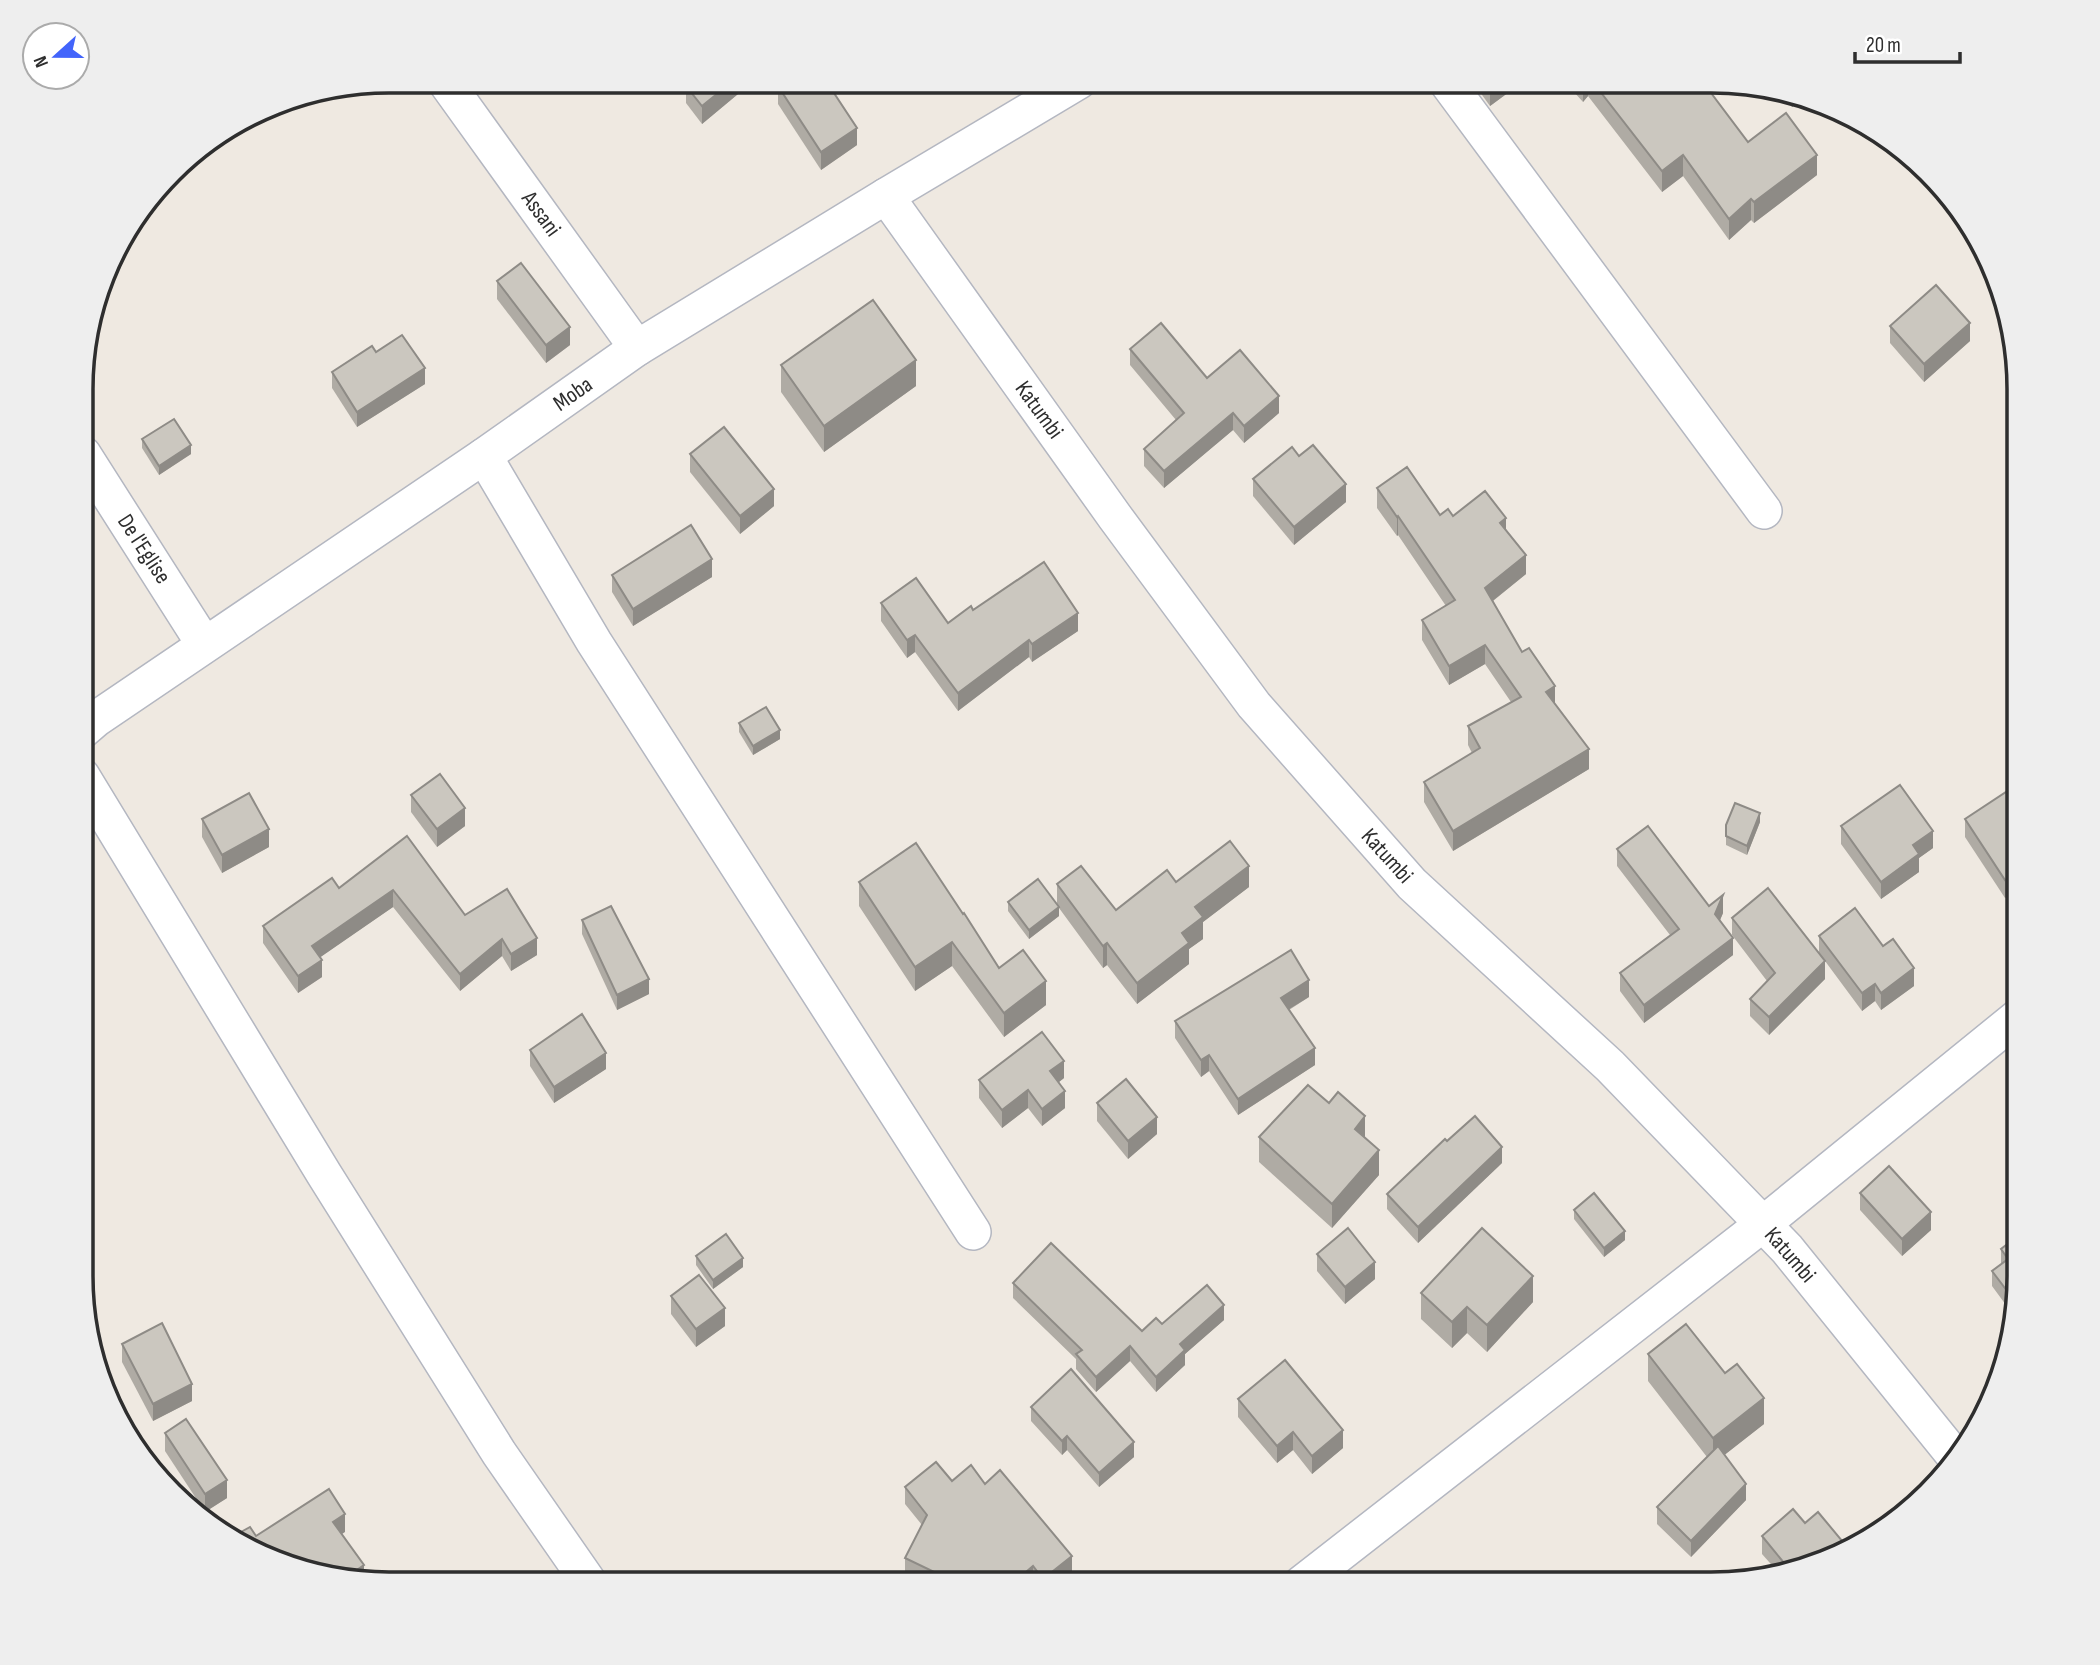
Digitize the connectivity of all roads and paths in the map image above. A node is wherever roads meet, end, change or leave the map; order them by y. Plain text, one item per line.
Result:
1 (454, 93) edge
2 (1047, 93) edge
3 (1455, 93) edge
4 (886, 196) junction
5 (637, 348) junction
6 (484, 456) junction
7 (93, 470) edge
8 (1764, 511) dead end
9 (204, 644) junction
10 (93, 722) edge
11 (93, 794) edge
12 (2007, 1026) edge
13 (1763, 1224) junction
14 (973, 1232) dead end
15 (1950, 1451) edge
16 (582, 1572) edge
17 (1316, 1572) edge

1 - 5 street, Assani
2 - 4 street, Moba
3 - 8 street
4 - 5 street, Moba
4 - 13 street, Katumbi
5 - 6 street, Moba
6 - 9 street, Moba
6 - 14 street
7 - 9 street, De l'Eglise
9 - 10 street, Moba
11 - 16 street
12 - 13 street
13 - 15 street, Katumbi
13 - 17 street

